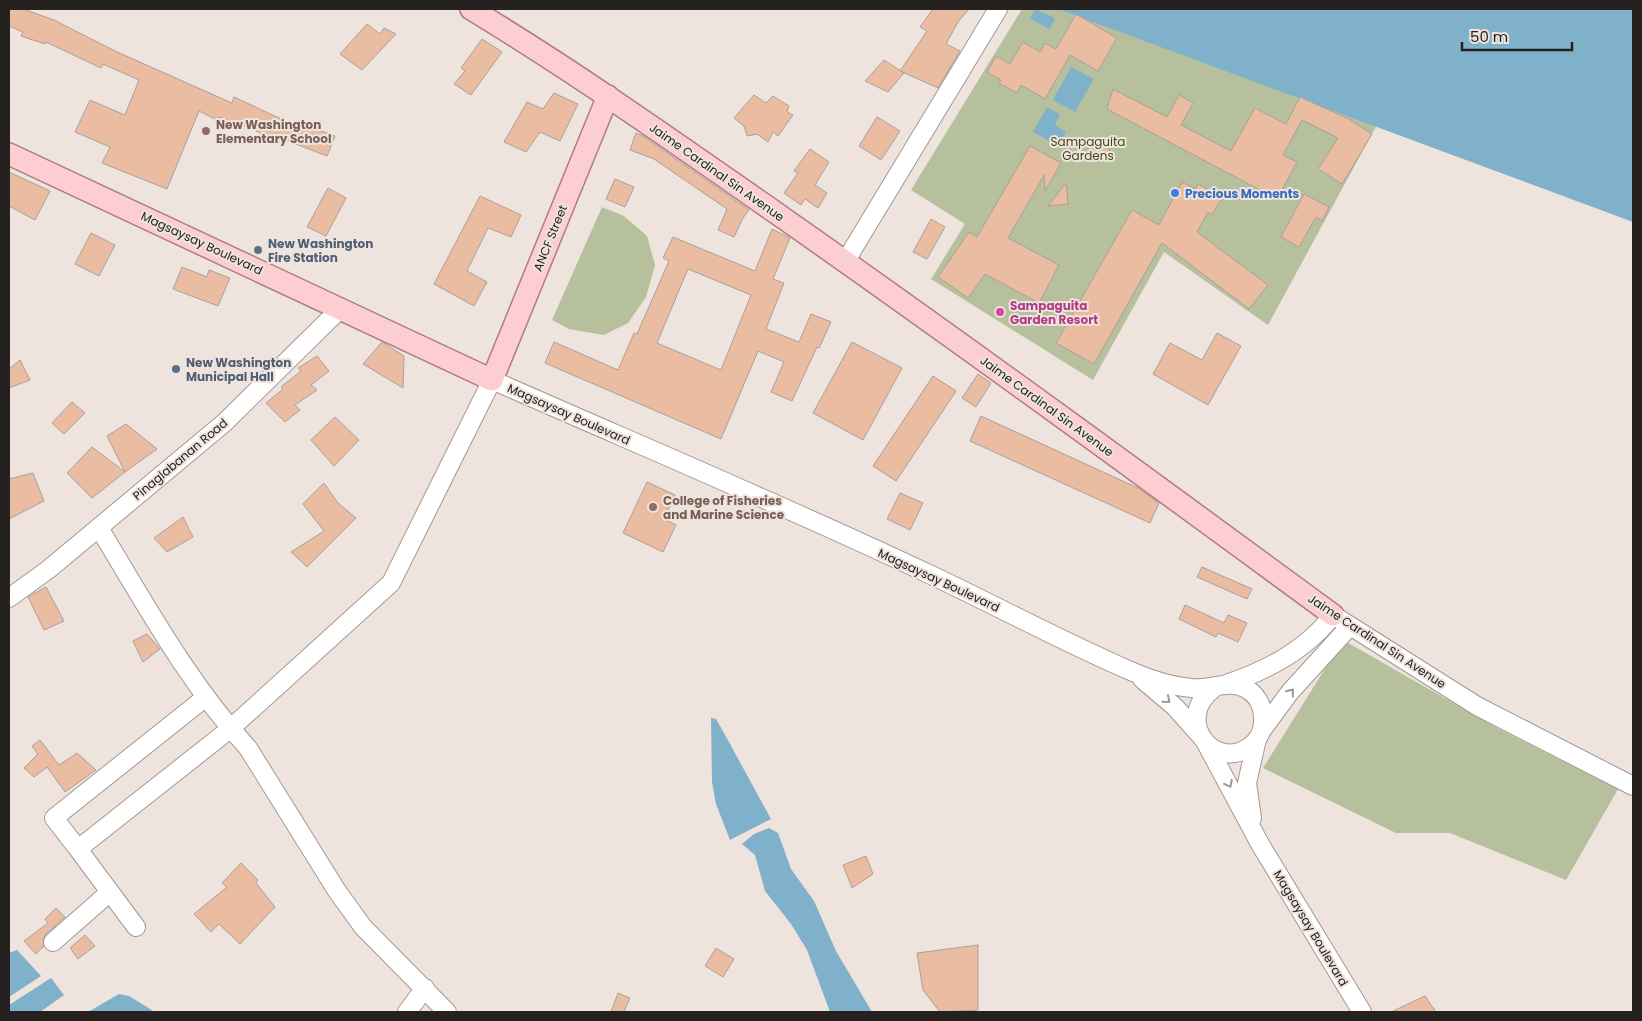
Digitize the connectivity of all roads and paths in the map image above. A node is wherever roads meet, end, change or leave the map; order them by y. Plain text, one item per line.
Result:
1 (471, 9) edge
2 (998, 9) edge
3 (608, 96) junction
4 (9, 154) edge
5 (845, 262) junction
6 (341, 308) junction
7 (492, 380) junction
8 (100, 528) junction
9 (9, 598) edge
10 (1341, 621) junction
11 (1131, 671) junction
12 (1218, 687) junction
13 (206, 697) junction
14 (230, 729) junction
15 (1259, 735) junction
16 (1202, 738) junction
17 (1633, 786) edge
18 (1260, 844) junction
19 (78, 849) junction
20 (110, 892) junction
21 (136, 927) dead end
22 (53, 942) dead end
23 (425, 988) junction
24 (407, 1012) edge
25 (447, 1012) edge
26 (1362, 1012) edge

1 - 3 main road, Jaime Cardinal Sin Avenue
2 - 5 street
3 - 5 main road, Jaime Cardinal Sin Avenue
3 - 7 main road, ANCF Street
4 - 6 main road, Magsaysay Boulevard
5 - 10 main road, Jaime Cardinal Sin Avenue
6 - 7 main road, Magsaysay Boulevard
6 - 8 street, Pinaglabanan Road
7 - 11 street, Magsaysay Boulevard
7 - 14 street
8 - 9 street, Pinaglabanan Road
8 - 13 street
10 - 12 street, Magsaysay Boulevard
15 -> 10 street, Magsaysay Boulevard
10 - 17 street, Jaime Cardinal Sin Avenue
11 - 12 street, Magsaysay Boulevard
11 -> 16 street, Magsaysay Boulevard
12 - 15 street
12 - 16 street
13 - 14 street
13 - 19 street
14 - 19 street
14 - 23 street
15 - 16 street
15 - 18 street, Magsaysay Boulevard
16 -> 18 street, Magsaysay Boulevard
18 - 26 street, Magsaysay Boulevard
19 - 20 street
20 - 21 street
20 - 22 street
23 - 24 street
23 - 25 street

